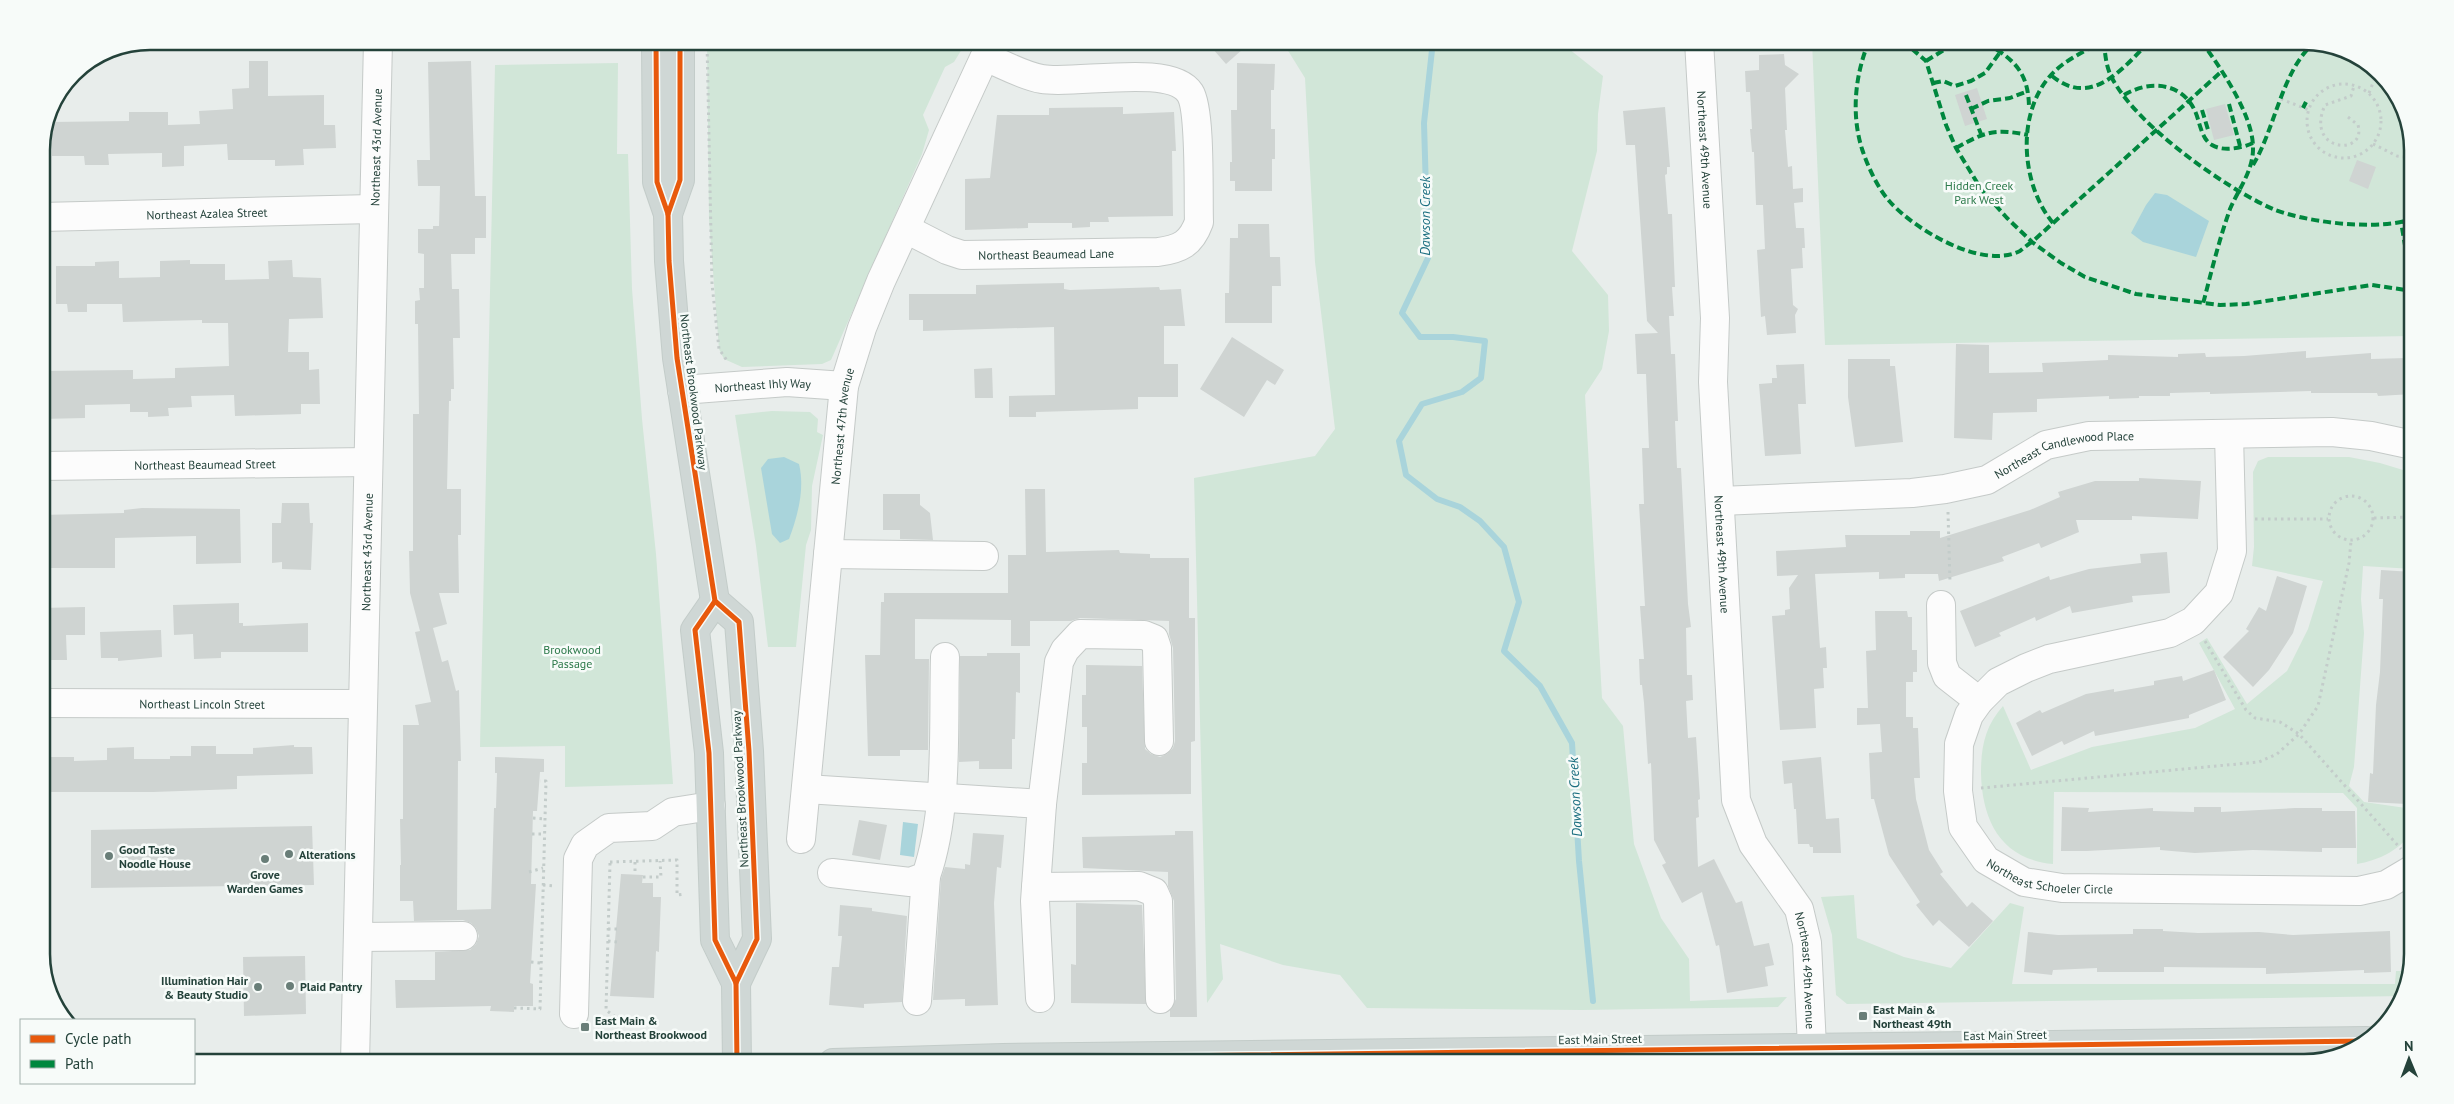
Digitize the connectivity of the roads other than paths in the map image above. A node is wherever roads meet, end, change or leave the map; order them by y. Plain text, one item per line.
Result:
1 (378, 50) edge
2 (656, 50) edge
3 (680, 50) edge
4 (988, 50) edge
5 (990, 50) edge
6 (1700, 50) edge
7 (374, 209) junction
8 (668, 214) junction
9 (50, 217) edge
10 (906, 229) junction
11 (844, 386) junction
12 (682, 390) junction
13 (2229, 435) junction
14 (2404, 443) edge
15 (368, 462) junction
16 (50, 466) edge
17 (1720, 501) junction
18 (828, 554) junction
19 (984, 556) dead end
20 (714, 601) junction
21 (1941, 605) road end
22 (945, 657) dead end
23 (1979, 701) junction
24 (50, 703) edge
25 (364, 704) junction
26 (1159, 741) dead end
27 (806, 789) junction
28 (941, 798) junction
29 (1042, 804) junction
30 (711, 806) junction
31 (801, 839) dead end
32 (2404, 868) edge
33 (832, 873) dead end
34 (926, 876) junction
35 (1036, 887) junction
36 (463, 936) dead end
37 (358, 937) junction
38 (736, 982) junction
39 (1040, 998) dead end
40 (1160, 999) dead end
41 (917, 1001) dead end
42 (574, 1014) dead end
43 (2351, 1042) edge
44 (1812, 1048) junction
45 (356, 1054) edge
46 (737, 1054) edge
47 (1326, 1054) edge
48 (1918, 1054) edge
49 (2207, 1054) edge

1 - 7 street, Northeast 43rd Avenue
2 - 8 main road, Northeast Brookwood Parkway
3 - 8 main road, Northeast Brookwood Parkway
4 - 10 street, Northeast 47th Avenue
5 - 10 street, Northeast Beaumead Lane
6 - 17 street, Northeast 49th Avenue
7 - 9 street, Northeast Azalea Street
7 - 15 street, Northeast 43rd Avenue
8 - 12 main road, Northeast Brookwood Parkway
10 - 11 street, Northeast 47th Avenue
11 - 12 street, Northeast Ihly Way
11 - 18 street, Northeast 47th Avenue
12 - 20 main road, Northeast Brookwood Parkway
13 - 14 street, Northeast Candlewood Place
13 - 17 street, Northeast Candlewood Place
13 - 23 street, Northeast Schoeler Circle
15 - 16 street, Northeast Beaumead Street
15 - 25 street, Northeast 43rd Avenue
17 - 44 street, Northeast 49th Avenue
18 - 19 street
18 - 27 street, Northeast 47th Avenue
20 - 30 main road, Northeast Brookwood Parkway
20 - 38 main road, Northeast Brookwood Parkway
21 - 23 street
22 - 28 street
23 - 32 street, Northeast Schoeler Circle
24 - 25 street, Northeast Lincoln Street
25 - 37 street, Northeast 43rd Avenue
26 - 29 street
27 - 28 street
27 - 31 street, Northeast 47th Avenue
28 - 29 street
28 - 34 street
29 - 35 street
30 - 38 main road, Northeast Brookwood Parkway
30 - 42 street
33 - 34 street
34 - 41 street
35 - 39 street
35 - 40 street
36 - 37 street
37 - 45 street, Northeast 43rd Avenue
38 - 46 main road, Northeast Brookwood Parkway
43 - 49 main road, East Main Street
44 - 47 main road, East Main Street
44 - 48 main road, East Main Street
48 - 49 main road, East Main Street

